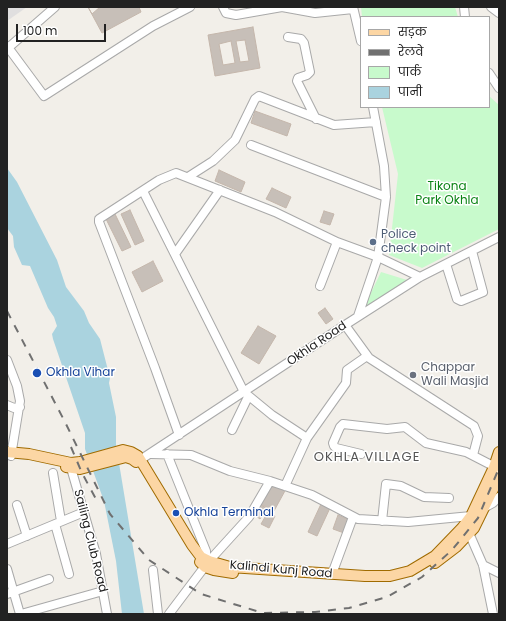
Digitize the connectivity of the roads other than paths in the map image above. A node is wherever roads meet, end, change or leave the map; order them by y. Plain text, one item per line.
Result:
1 (55, 7) edge
2 (190, 7) edge
3 (223, 7) edge
4 (491, 7) edge
5 (353, 8) edge
6 (499, 13) edge
7 (288, 37) dead end
8 (360, 37) edge
9 (7, 47) edge
10 (490, 74) edge
11 (499, 88) edge
12 (373, 108) edge
13 (316, 119) junction
14 (376, 122) junction
15 (251, 145) dead end
16 (188, 177) junction
17 (220, 190) junction
18 (143, 191) junction
19 (386, 197) junction
20 (499, 237) edge
21 (337, 242) junction
22 (472, 251) junction
23 (175, 254) junction
24 (378, 257) junction
25 (446, 264) junction
26 (420, 277) junction
27 (320, 286) dead end
28 (358, 316) junction
29 (345, 325) junction
30 (367, 356) junction
31 (7, 360) edge
32 (246, 394) junction
33 (7, 405) edge
34 (20, 407) junction
35 (232, 430) dead end
36 (179, 435) junction
37 (308, 438) junction
38 (9, 452) edge
39 (499, 452) edge
40 (123, 454) junction
41 (151, 454) junction
42 (167, 454) junction
43 (361, 454) dead end
44 (473, 455) junction
45 (43, 459) junction
46 (140, 460) junction
47 (88, 464) junction
48 (71, 468) junction
49 (497, 468) edge
50 (53, 473) dead end
51 (499, 477) edge
52 (270, 481) junction
53 (285, 486) junction
54 (499, 497) edge
55 (449, 498) dead end
56 (18, 505) dead end
57 (484, 508) junction
58 (84, 512) junction
59 (471, 516) junction
60 (353, 517) junction
61 (382, 521) junction
62 (58, 522) junction
63 (469, 533) junction
64 (27, 536) junction
65 (7, 544) edge
66 (207, 562) junction
67 (483, 565) junction
68 (7, 569) edge
69 (153, 570) dead end
70 (499, 573) edge
71 (69, 574) dead end
72 (332, 574) junction
73 (49, 579) dead end
74 (103, 591) junction
75 (10, 593) edge
76 (20, 614) edge
77 (107, 614) edge
78 (158, 614) edge
79 (169, 614) edge
80 (493, 614) edge

1 - 9 street
2 - 9 street
3 - 5 street
4 - 6 street
5 - 8 street
7 - 13 street
10 - 11 street
12 - 14 street
13 - 14 street
13 - 16 street
14 - 19 street
15 - 19 street
16 - 17 street
16 - 18 street
17 - 21 street
17 - 23 street
18 - 23 street
18 - 36 street
19 - 24 street
20 - 22 street, Okhla Road
21 - 24 street
21 - 27 street
22 - 25 street, Okhla Road
22 - 25 street
23 - 32 street
24 - 26 street
24 - 28 street
25 - 26 street, Okhla Road
26 - 28 street, Okhla Road
28 - 29 street, Okhla Road
29 - 30 street
29 - 32 street, Okhla Road
30 - 37 street
30 - 44 street
31 - 34 street
32 - 35 street
32 - 36 street, Okhla Road
32 - 37 street
33 - 34 street
34 - 38 street
36 - 41 street, Okhla Road
37 - 53 street
38 - 45 main road
39 - 49 main road, Kalindi Kunj Road
40 - 46 main road, Kalindi Kunj Road
40 - 47 main road
40 - 66 main road
41 - 42 street
41 - 46 street, Okhla Road
42 - 52 street
42 - 66 street
43 - 44 street
44 - 49 street
45 - 47 main road
45 - 48 main road
46 - 66 main road, Kalindi Kunj Road
47 - 48 main road
48 - 58 street, Sailing Club Road
49 - 59 main road, Kalindi Kunj Road
50 - 62 street
51 - 57 main road, Kalindi Kunj Road
52 - 53 street
52 - 66 street
53 - 60 street
54 - 57 street
55 - 61 street
56 - 64 street
57 - 63 main road, Kalindi Kunj Road
58 - 62 street
58 - 74 street, Sailing Club Road
59 - 61 street
59 - 72 main road, Kalindi Kunj Road
60 - 61 street
60 - 72 street
62 - 64 street
62 - 71 street
63 - 66 main road, Kalindi Kunj Road
63 - 67 street
64 - 65 street
66 - 72 main road, Kalindi Kunj Road
66 - 79 street
67 - 70 street
67 - 80 street
68 - 75 street
69 - 78 street
73 - 75 street
74 - 76 street
74 - 77 street, Sailing Club Road
75 - 76 street

